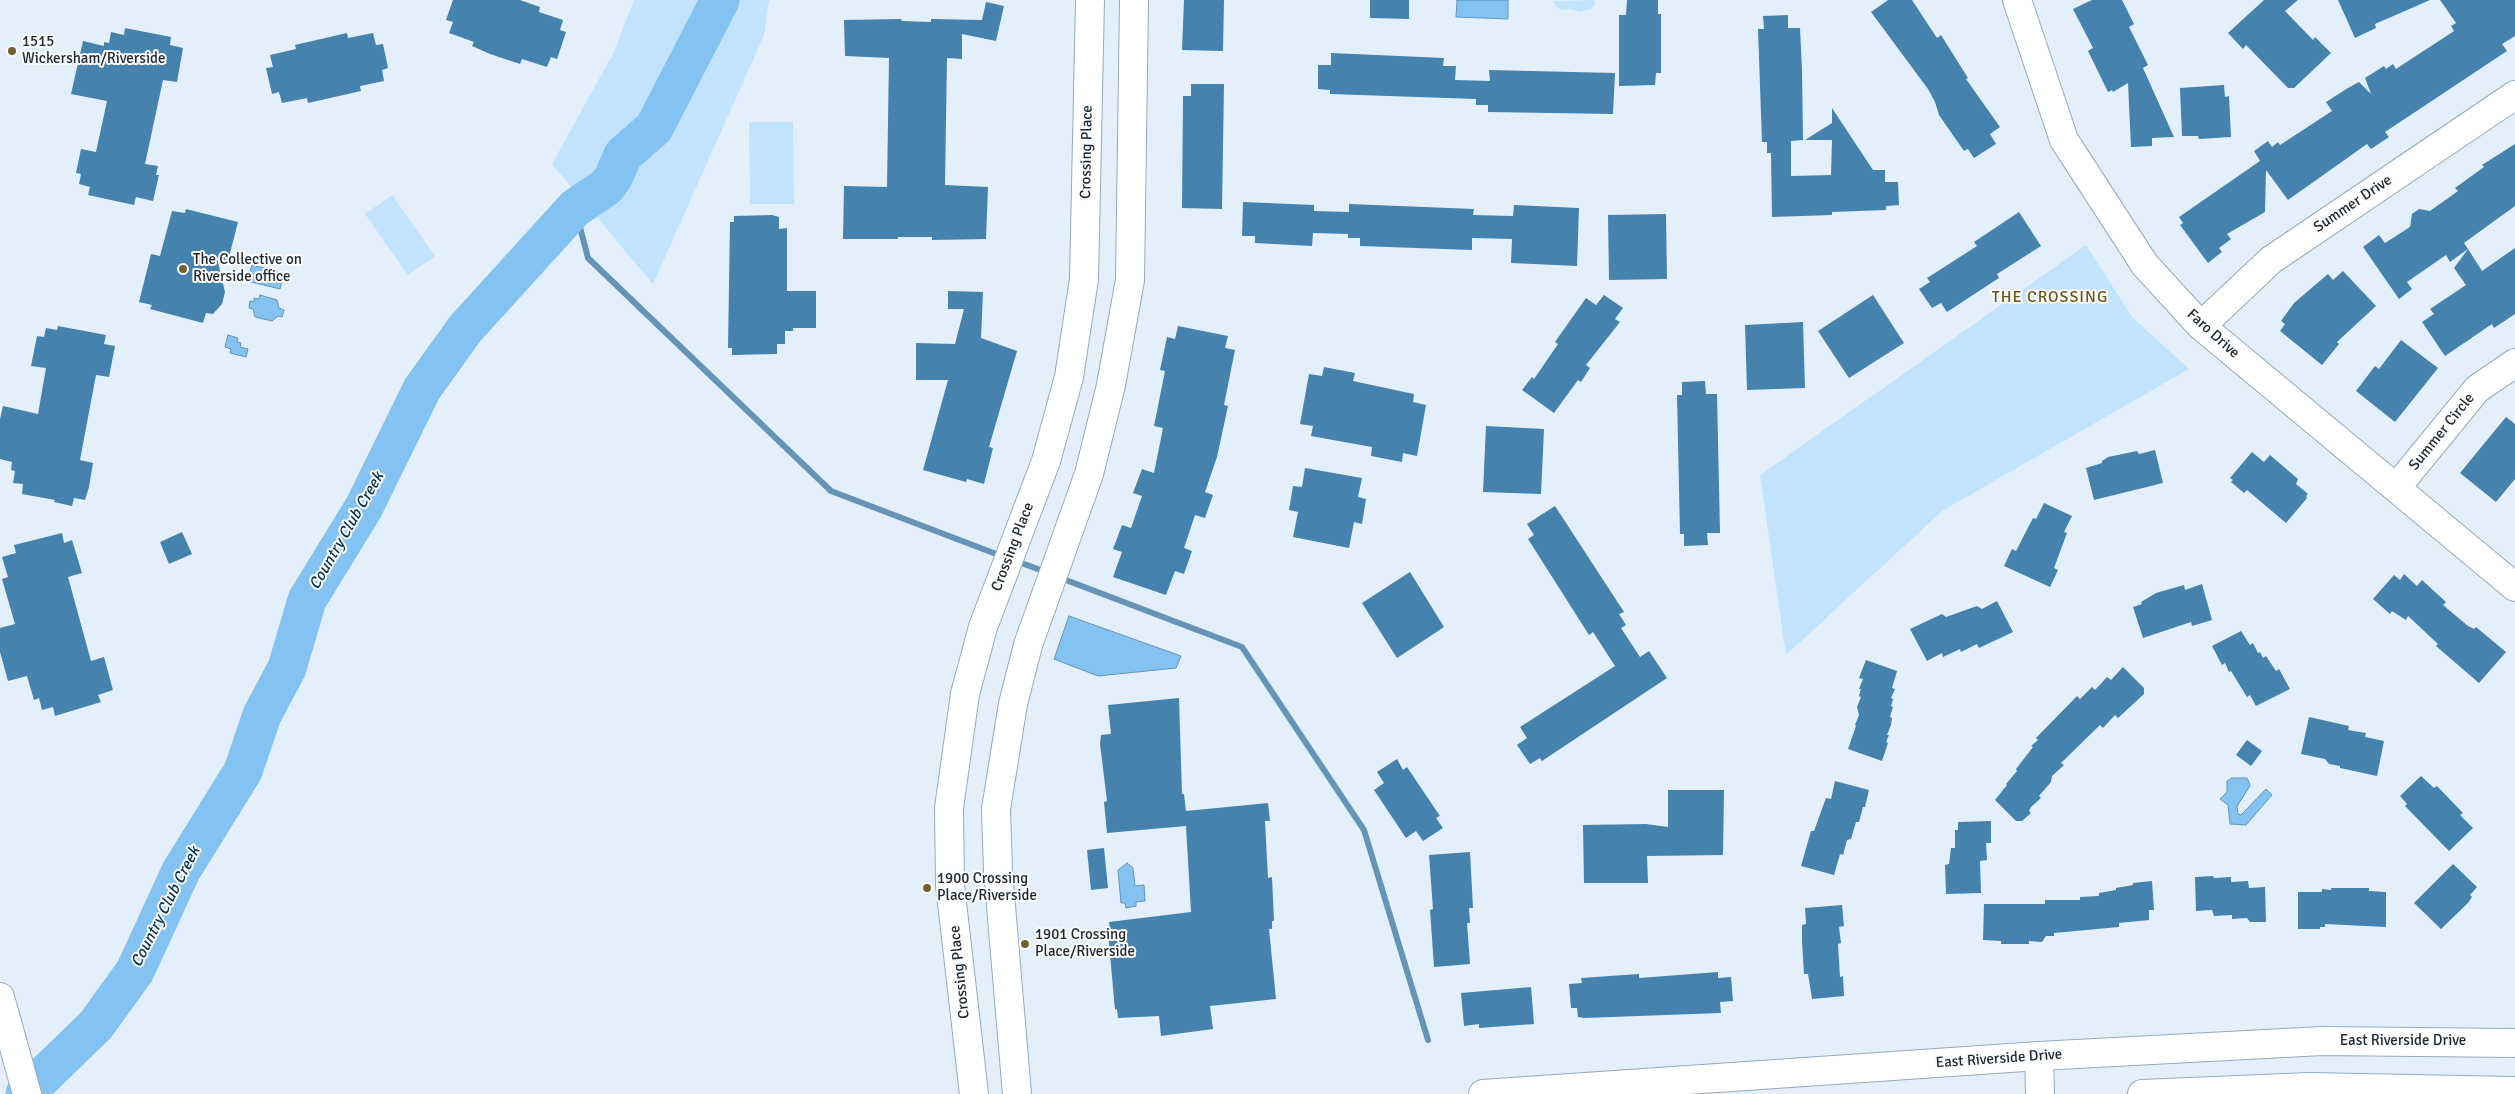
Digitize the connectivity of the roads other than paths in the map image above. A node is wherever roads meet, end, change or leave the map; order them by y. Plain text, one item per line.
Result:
1 (1090, 0) edge
2 (1134, 0) edge
3 (2017, 0) edge
4 (2515, 95) edge
5 (2200, 326) junction
6 (2515, 363) edge
7 (2396, 488) junction
8 (2515, 587) edge
9 (3, 1006) edge
10 (2515, 1043) edge
11 (2040, 1056) junction
12 (2515, 1091) edge
13 (27, 1094) edge
14 (974, 1094) edge
15 (1017, 1094) edge
16 (1483, 1094) edge
17 (2040, 1094) edge
18 (2142, 1094) edge

1 - 14 street, Crossing Place
2 - 15 street
3 - 5 street, Faro Drive
4 - 5 street, Summer Drive
5 - 7 street, Faro Drive
6 - 7 street, Summer Circle
7 - 8 street, Faro Drive
9 - 13 street
10 - 11 street, East Riverside Drive
11 - 16 street, East Riverside Drive
11 - 17 street
12 - 18 street

